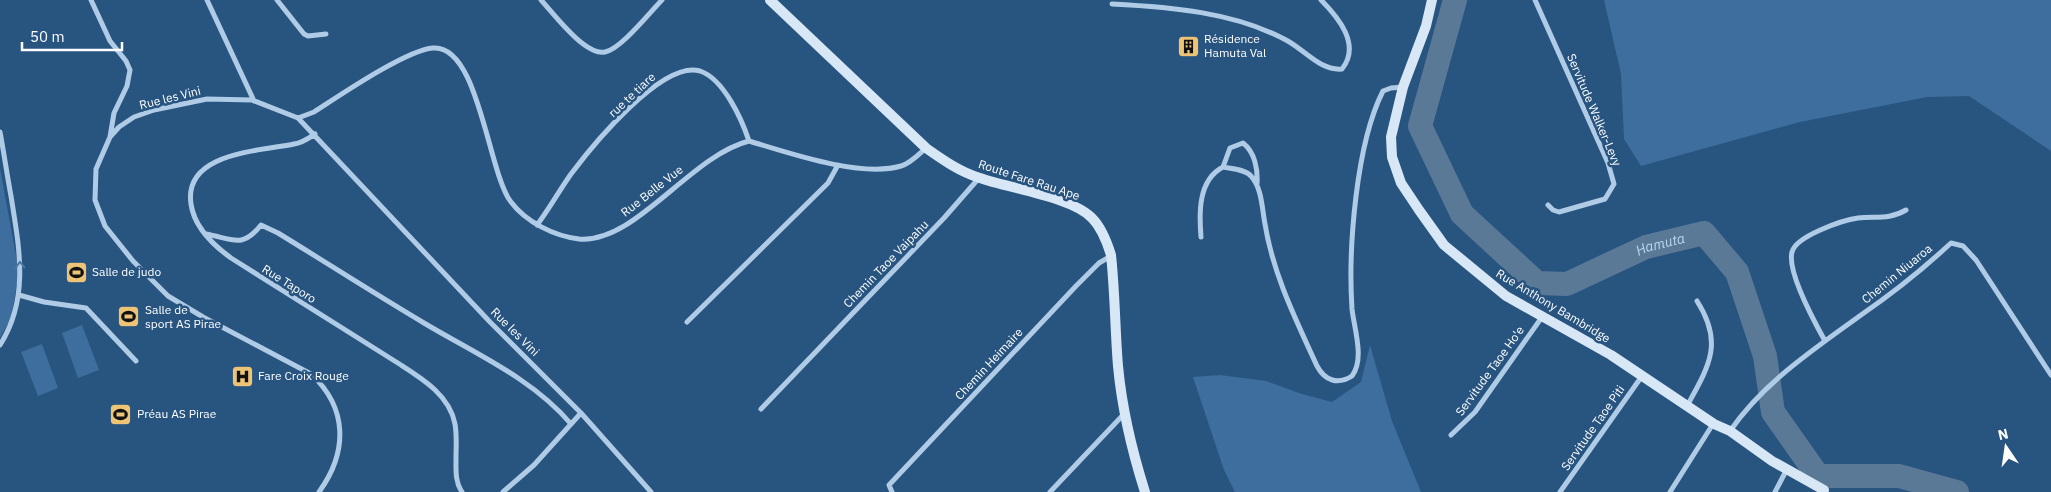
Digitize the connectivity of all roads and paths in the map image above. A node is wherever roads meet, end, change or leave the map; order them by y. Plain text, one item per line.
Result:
1 (91, 0) edge
2 (207, 0) edge
3 (277, 0) edge
4 (541, 0) edge
5 (662, 0) edge
6 (770, 0) edge
7 (1321, 0) edge
8 (1432, 0) edge
9 (1536, 0) edge
10 (1112, 4) dead end
11 (326, 34) dead end
12 (1403, 87) junction
13 (254, 101) junction
14 (298, 118) junction
15 (0, 132) edge
16 (315, 134) junction
17 (110, 137) junction
18 (750, 141) junction
19 (926, 148) junction
20 (838, 165) junction
21 (1223, 167) junction
22 (979, 178) junction
23 (1257, 185) junction
24 (1548, 204) dead end
25 (1906, 210) dead end
26 (537, 225) junction
27 (205, 233) junction
28 (1201, 237) dead end
29 (1111, 255) junction
30 (20, 295) junction
31 (1697, 301) dead end
32 (1542, 317) junction
33 (687, 322) dead end
34 (1825, 341) junction
35 (0, 344) edge
36 (136, 361) dead end
37 (2048, 372) edge
38 (1642, 376) junction
39 (1687, 406) junction
40 (761, 409) dead end
41 (580, 413) junction
42 (1124, 414) junction
43 (571, 424) junction
44 (1714, 424) junction
45 (1730, 431) junction
46 (1451, 435) dead end
47 (1787, 469) junction
48 (1826, 491) edge
49 (319, 492) edge
50 (462, 492) edge
51 (503, 492) edge
52 (650, 492) edge
53 (892, 492) edge
54 (1050, 492) edge
55 (1146, 492) edge
56 (1560, 492) edge
57 (1670, 492) edge
58 (1776, 492) edge

1 - 17 street
2 - 13 street
3 - 11 street
4 - 5 street
6 - 19 main road, Route Fare Rau Ape
7 - 10 street
8 - 12 main road, Rue Anthony Bambridge
9 - 24 street, Servitude Walker-Levy
12 - 23 street
12 - 32 main road, Rue Anthony Bambridge
13 - 14 street, Rue les Vini
13 - 17 street, Rue les Vini
14 - 16 street, Rue les Vini
14 - 26 street, Rue Belle Vue
30 -> 15 street
16 - 27 street, Rue Taporo
16 - 41 street, Rue les Vini
17 - 49 street, Rue les Vini
18 - 20 street
18 - 26 street, Rue Belle Vue
18 - 26 street, rue te tiare
19 - 20 street
19 - 22 main road, Route Fare Rau Ape
20 - 33 street
21 - 23 street
21 - 23 street
21 - 28 street
22 - 29 main road, Route Fare Rau Ape
22 - 40 street, Chemin Taoe Vaipahu
25 - 34 street
27 - 43 street
27 - 50 street, Rue Taporo
29 - 42 main road, Route Fare Rau Ape
29 - 53 street, Chemin Heimaire
30 - 35 street
30 - 36 street
31 - 39 street
32 - 38 main road, Rue Anthony Bambridge
32 - 46 street, Servitude Taoe Ho'e
34 - 37 street, Chemin Niuaroa
34 - 45 street, Chemin Niuaroa
38 - 39 main road, Rue Anthony Bambridge
38 - 56 street, Servitude Taoe Piti
39 - 44 main road, Rue Anthony Bambridge
41 - 43 street
41 - 52 street, Rue les Vini
42 - 54 street
42 - 55 main road, Route Fare Rau Ape
43 - 51 street
44 - 45 main road, Rue Anthony Bambridge
44 - 57 street
45 - 47 main road, Rue Anthony Bambridge
47 - 48 main road, Rue Anthony Bambridge
47 - 58 street

